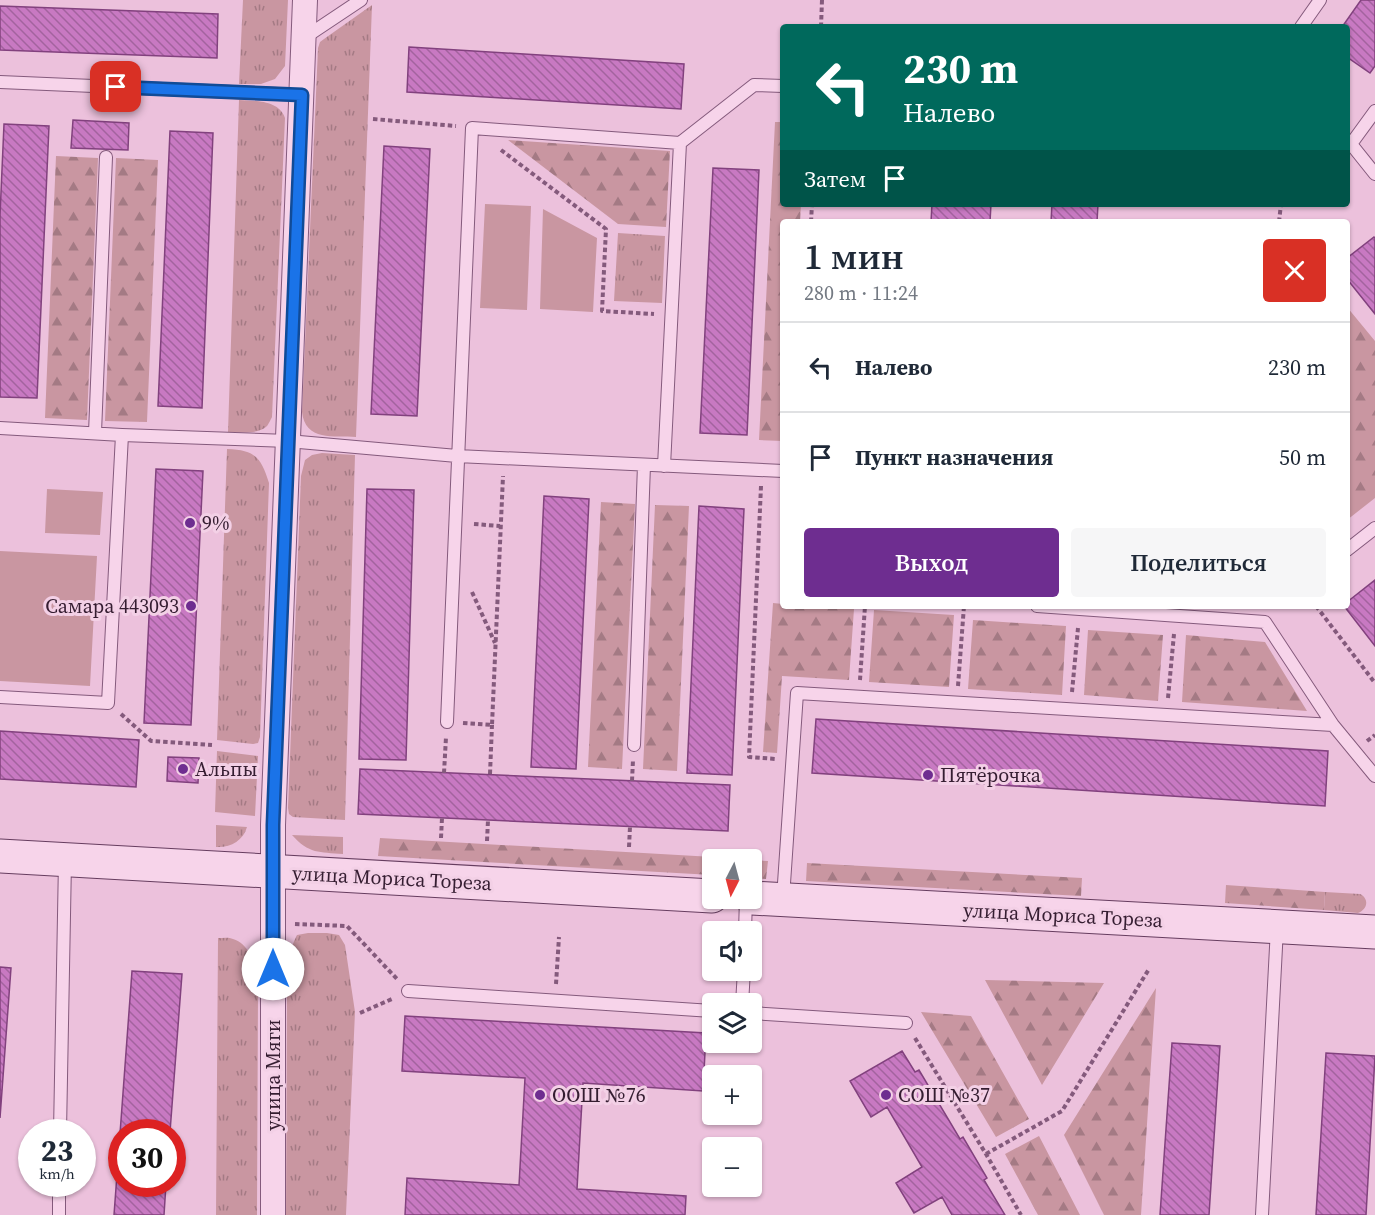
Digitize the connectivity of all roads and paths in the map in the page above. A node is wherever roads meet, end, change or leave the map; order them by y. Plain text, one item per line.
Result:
1 (305, 0) edge
2 (361, 0) edge
3 (822, 0) edge
4 (1320, 0) edge
5 (821, 24) edge
6 (1302, 24) edge
7 (304, 38) junction
8 (0, 82) edge
9 (780, 86) edge
10 (302, 95) junction
11 (1375, 111) edge
12 (373, 119) dead end
13 (472, 128) junction
14 (680, 143) junction
15 (106, 157) dead end
16 (1375, 174) edge
17 (672, 315) junction
18 (0, 428) edge
19 (95, 433) junction
20 (122, 435) junction
21 (288, 441) junction
22 (457, 456) junction
23 (504, 458) junction
24 (644, 465) junction
25 (664, 466) junction
26 (762, 470) junction
27 (780, 471) edge
28 (454, 523) junction
29 (500, 526) junction
30 (1375, 528) edge
31 (1350, 548) edge
32 (453, 585) junction
33 (865, 609) edge
34 (964, 609) edge
35 (1079, 609) joint
36 (1318, 609) edge
37 (495, 643) junction
38 (1172, 657) dead end
39 (1375, 683) edge
40 (858, 696) junction
41 (0, 697) edge
42 (957, 702) junction
43 (108, 703) junction
44 (1071, 709) junction
45 (1167, 715) junction
46 (447, 722) junction
47 (1333, 724) junction
48 (492, 725) junction
49 (212, 745) dead end
50 (634, 745) dead end
51 (792, 760) junction
52 (444, 773) dead end
53 (490, 774) dead end
54 (1375, 776) edge
55 (442, 818) dead end
56 (488, 820) dead end
57 (630, 827) dead end
58 (441, 838) dead end
59 (487, 841) dead end
60 (629, 847) dead end
61 (0, 856) edge
62 (65, 860) junction
63 (274, 871) junction
64 (702, 895) edge
65 (767, 899) edge
66 (274, 924) junction
67 (1278, 927) junction
68 (1375, 932) edge
69 (558, 937) dead end
70 (1149, 969) dead end
71 (408, 991) junction
72 (555, 1000) junction
73 (702, 1010) edge
74 (360, 1013) dead end
75 (762, 1014) edge
76 (906, 1023) joint
77 (60, 1119) edge
78 (986, 1154) junction
79 (59, 1197) edge
80 (59, 1215) edge
81 (273, 1215) edge
82 (1021, 1215) edge
83 (1262, 1215) edge

1 - 7 street, улица Мяги
2 - 7 lane
3 - 5 path
4 - 6 lane
7 - 10 street, улица Мяги
8 - 10 lane
9 - 14 lane
10 - 21 street, улица Мяги
11 - 16 lane
12 - 13 path
13 - 14 lane
13 - 17 path
13 - 22 lane
14 - 17 lane
15 - 19 lane
17 - 25 lane
18 - 19 lane
19 - 20 lane
20 - 21 lane
20 - 43 lane
21 - 22 lane
21 - 63 street, улица Мяги
22 - 23 lane
22 - 28 lane
23 - 24 lane
23 - 29 path
24 - 25 lane
24 - 50 lane
25 - 26 lane
26 - 27 lane
26 - 51 path
28 - 29 path
28 - 32 lane
29 - 37 path
30 - 31 lane
32 - 37 path
32 - 46 lane
33 - 40 path
34 - 42 path
35 - 44 path
35 - 47 lane
36 - 39 path
37 - 48 path
38 - 45 path
40 - 42 lane
40 - 51 lane
41 - 43 lane
42 - 44 lane
43 - 49 path
44 - 45 lane
45 - 47 lane
46 - 48 path
46 - 52 path
47 - 54 lane
48 - 53 path
51 - 65 lane
55 - 58 path
56 - 59 path
57 - 60 path
61 - 62 main road, улица Мориса Тореза
62 - 63 main road, улица Мориса Тореза
62 - 77 lane
63 - 64 main road, улица Мориса Тореза
63 - 66 street, улица Мяги
65 - 67 main road, улица Мориса Тореза
66 - 71 path
66 - 81 street, улица Мяги
67 - 68 main road, улица Мориса Тореза
67 - 83 lane
69 - 72 path
70 - 78 path
71 - 72 lane
71 - 74 path
72 - 73 lane
75 - 76 lane
76 - 78 path
78 - 82 path
79 - 80 lane

